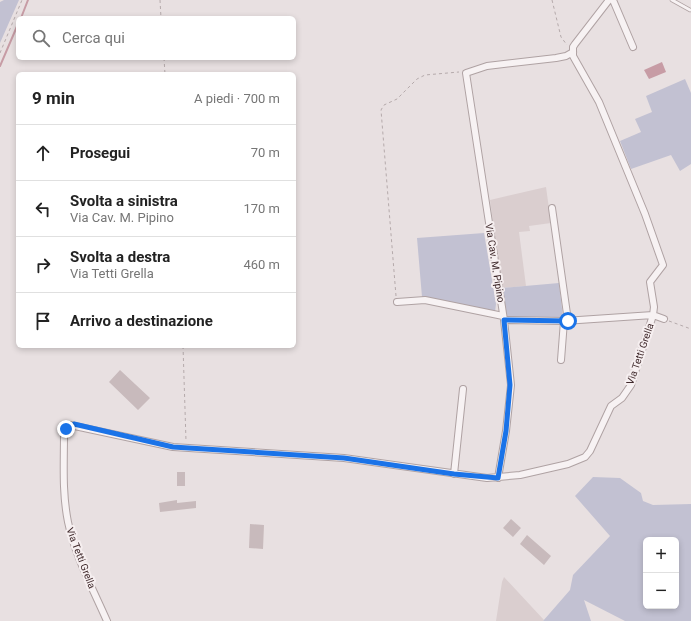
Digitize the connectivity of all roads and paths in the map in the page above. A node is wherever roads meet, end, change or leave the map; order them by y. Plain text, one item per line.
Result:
1 (22, 0) edge
2 (160, 0) edge
3 (552, 0) edge
4 (609, 0) edge
5 (613, 0) edge
6 (672, 0) edge
7 (690, 10) dead end
8 (161, 16) edge
9 (575, 44) junction
10 (633, 47) dead end
11 (573, 52) junction
12 (0, 53) edge
13 (164, 60) edge
14 (463, 71) junction
15 (165, 72) edge
16 (552, 208) dead end
17 (397, 302) joint
18 (653, 315) junction
19 (503, 318) junction
20 (664, 319) joint
21 (566, 321) junction
22 (691, 329) edge
23 (183, 348) edge
24 (561, 360) dead end
25 (463, 389) dead end
26 (187, 449) junction
27 (454, 474) junction
28 (498, 478) junction
29 (107, 621) edge

1 - 12 path
2 - 8 path
3 - 9 path
4 - 9 street
5 - 10 street
6 - 7 lane
9 - 11 street
11 - 14 street
11 - 18 street, Via Tetti Grella
13 - 15 path
14 - 17 path
14 - 19 street, Via Cav. M. Pipino
16 - 21 street
17 - 19 street
18 - 20 street
18 - 21 street
18 - 28 street, Via Tetti Grella
19 - 21 street
19 - 28 street, Via Cav. M. Pipino
20 - 22 path
21 - 24 street
23 - 26 path
25 - 27 street
26 - 27 street, Via Tetti Grella
26 - 29 street, Via Tetti Grella
27 - 28 street, Via Tetti Grella

